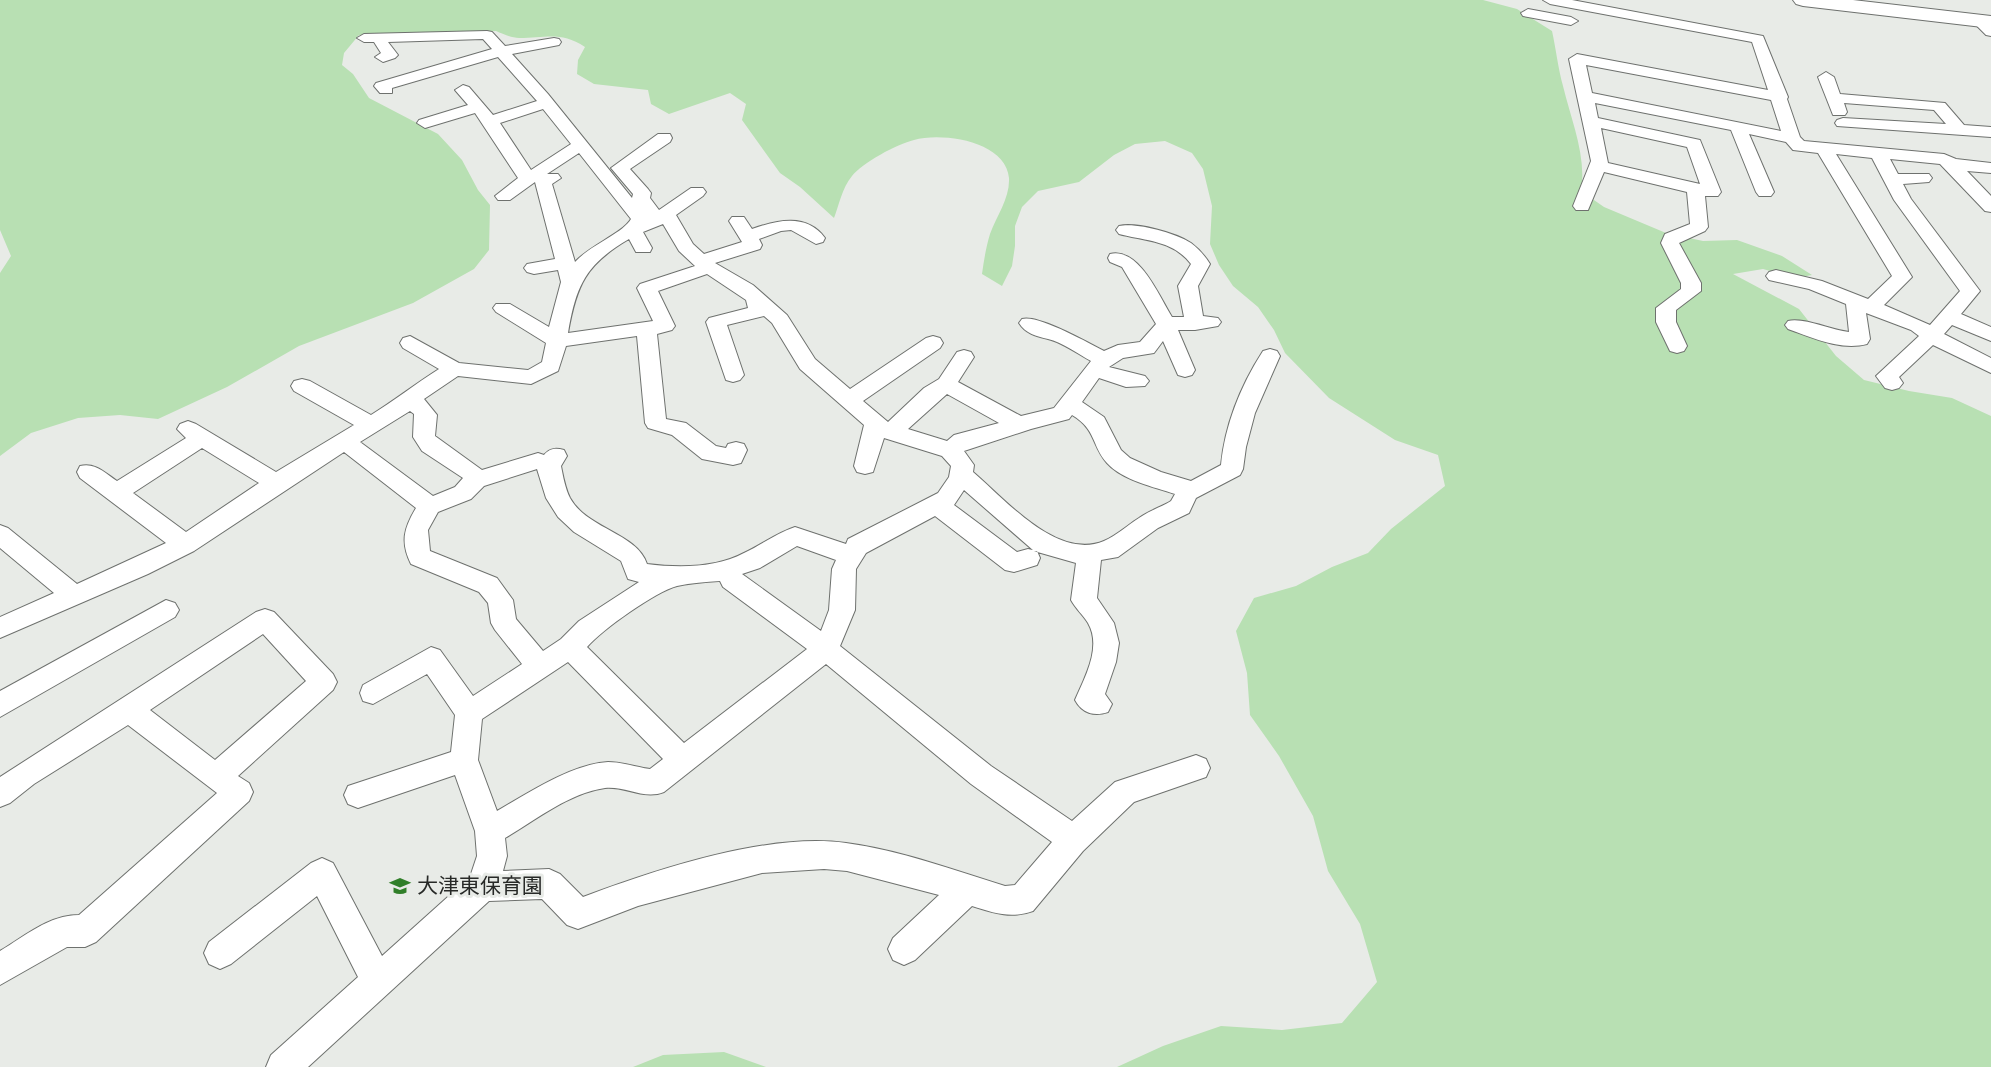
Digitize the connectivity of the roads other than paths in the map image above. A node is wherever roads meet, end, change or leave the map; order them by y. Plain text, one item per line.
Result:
1 (1548, 0) edge
2 (1803, 0) edge
3 (1848, 0) edge
4 (1528, 13) dead end
5 (1585, 23) dead end
6 (1988, 23) edge
7 (446, 36) junction
8 (554, 42) dead end
9 (502, 51) junction
10 (1743, 53) dead end
11 (460, 55) dead end
12 (383, 57) dead end
13 (1765, 57) junction
14 (1826, 76) dead end
15 (386, 90) dead end
16 (463, 90) dead end
17 (1586, 96) junction
18 (1780, 97) junction
19 (1834, 98) junction
20 (546, 103) junction
21 (478, 106) junction
22 (490, 121) junction
23 (1591, 121) junction
24 (425, 123) dead end
25 (1843, 123) junction
26 (1738, 128) junction
27 (1959, 130) junction
28 (1991, 132) edge
29 (664, 138) dead end
30 (1792, 138) junction
31 (580, 145) junction
32 (1824, 149) junction
33 (1853, 152) junction
34 (1879, 154) junction
35 (1951, 164) junction
36 (1599, 166) junction
37 (1991, 168) edge
38 (552, 178) dead end
39 (1923, 178) dead end
40 (528, 179) junction
41 (1892, 179) junction
42 (1696, 188) junction
43 (697, 192) dead end
44 (1766, 192) dead end
45 (642, 194) junction
46 (504, 196) dead end
47 (1582, 206) dead end
48 (1991, 207) edge
49 (666, 215) junction
50 (636, 225) junction
51 (1125, 230) dead end
52 (816, 238) dead end
53 (644, 248) dead end
54 (1117, 258) dead end
55 (705, 264) junction
56 (534, 268) dead end
57 (568, 273) junction
58 (1776, 276) dead end
59 (756, 298) junction
60 (1871, 306) junction
61 (503, 308) dead end
62 (1950, 316) junction
63 (1029, 323) dead end
64 (1166, 324) junction
65 (1795, 325) dead end
66 (646, 329) junction
67 (1991, 334) edge
68 (1931, 336) junction
69 (558, 341) junction
70 (410, 343) dead end
71 (933, 343) dead end
72 (1677, 345) dead end
73 (1270, 356) dead end
74 (964, 357) dead end
75 (1101, 365) junction
76 (1991, 366) edge
77 (454, 369) junction
78 (1185, 370) dead end
79 (734, 375) dead end
80 (1138, 381) dead end
81 (1892, 383) dead end
82 (946, 384) junction
83 (302, 386) dead end
84 (849, 400) junction
85 (410, 401) junction
86 (1069, 405) junction
87 (371, 425) junction
88 (1020, 425) junction
89 (883, 427) junction
90 (344, 441) junction
91 (736, 450) dead end
92 (950, 450) junction
93 (865, 466) dead end
94 (88, 472) dead end
95 (961, 474) junction
96 (476, 480) junction
97 (276, 483) junction
98 (1188, 489) junction
99 (116, 493) junction
100 (936, 504) junction
101 (430, 506) junction
102 (0, 534) edge
103 (185, 544) junction
104 (1088, 553) junction
105 (852, 556) junction
106 (1028, 558) dead end
107 (672, 577) junction
108 (732, 580) dead end
109 (73, 595) junction
110 (166, 609) dead end
111 (0, 628) edge
112 (570, 647) junction
113 (826, 649) junction
114 (540, 667) junction
115 (373, 693) dead end
116 (1098, 704) dead end
117 (0, 705) edge
118 (128, 710) junction
119 (469, 713) junction
120 (464, 760) junction
121 (683, 760) junction
122 (1196, 768) dead end
123 (216, 777) junction
124 (0, 794) edge
125 (358, 795) dead end
126 (490, 831) junction
127 (1072, 841) junction
128 (483, 886) junction
129 (968, 889) junction
130 (904, 949) dead end
131 (220, 953) dead end
132 (0, 969) edge
133 (378, 982) junction
134 (283, 1067) edge

1 - 13 street
2 - 6 highway
3 - 6 highway
4 - 5 street
7 - 9 street
7 - 11 street
7 - 12 street
8 - 9 street
9 - 15 street
9 - 20 street
10 - 13 street
13 - 18 street
14 - 19 street
16 - 21 street
17 - 18 street
17 - 23 street
17 - 26 street
18 - 30 street
19 - 25 street
19 - 27 street
20 - 22 street
20 - 31 street
21 - 22 street
21 - 24 street
22 - 40 street
23 - 36 street
23 - 42 street
25 - 27 street
25 - 33 street
26 - 30 street
26 - 44 street
27 - 28 street
29 - 45 street
30 - 32 street
31 - 40 street
31 - 50 street
32 - 33 street
32 - 60 street
33 - 34 street
34 - 35 street
34 - 41 street
35 - 37 street
35 - 48 street
36 - 42 street
36 - 47 street
38 - 57 street
39 - 41 street
40 - 46 street
41 - 62 street
42 - 72 street
43 - 49 street
45 - 49 street
45 - 50 street
49 - 50 street
49 - 55 street
50 - 53 street
50 - 57 street
51 - 64 street
52 - 55 street
54 - 64 street
55 - 59 street
55 - 66 street
56 - 57 street
57 - 69 street
58 - 60 street
59 - 79 street
59 - 84 street
60 - 65 street
60 - 68 street
61 - 69 street
62 - 67 street
62 - 68 street
63 - 75 street
64 - 75 street
64 - 78 street
66 - 69 street
66 - 91 street
68 - 76 street
68 - 81 street
69 - 77 street
70 - 77 street
71 - 84 street
73 - 98 street
74 - 82 street
75 - 80 street
75 - 86 street
77 - 85 street
82 - 88 street
82 - 89 street
83 - 87 street
84 - 89 street
85 - 87 street
85 - 96 street
86 - 88 street
86 - 98 street
87 - 90 street
88 - 92 street
89 - 92 street
89 - 93 street
90 - 97 street
90 - 101 street
92 - 95 street
94 - 99 street
95 - 100 street
95 - 104 street
96 - 101 street
96 - 107 street
97 - 99 street
97 - 103 street
98 - 104 street
99 - 103 street
100 - 105 street
100 - 106 street
101 - 114 street
102 - 109 street
103 - 109 street
104 - 116 street
105 - 107 street
105 - 113 street
107 - 112 street
108 - 113 street
109 - 111 street
110 - 117 street
112 - 114 street
112 - 121 street
113 - 121 street
113 - 127 street
114 - 119 street
115 - 119 street
118 - 123 street
118 - 123 street
118 - 124 street
119 - 120 street
120 - 125 street
120 - 126 street
121 - 126 street
122 - 127 street
123 - 132 street
126 - 128 street
127 - 129 street
128 - 129 street
128 - 133 street
129 - 130 street
131 - 133 street
133 - 134 street

